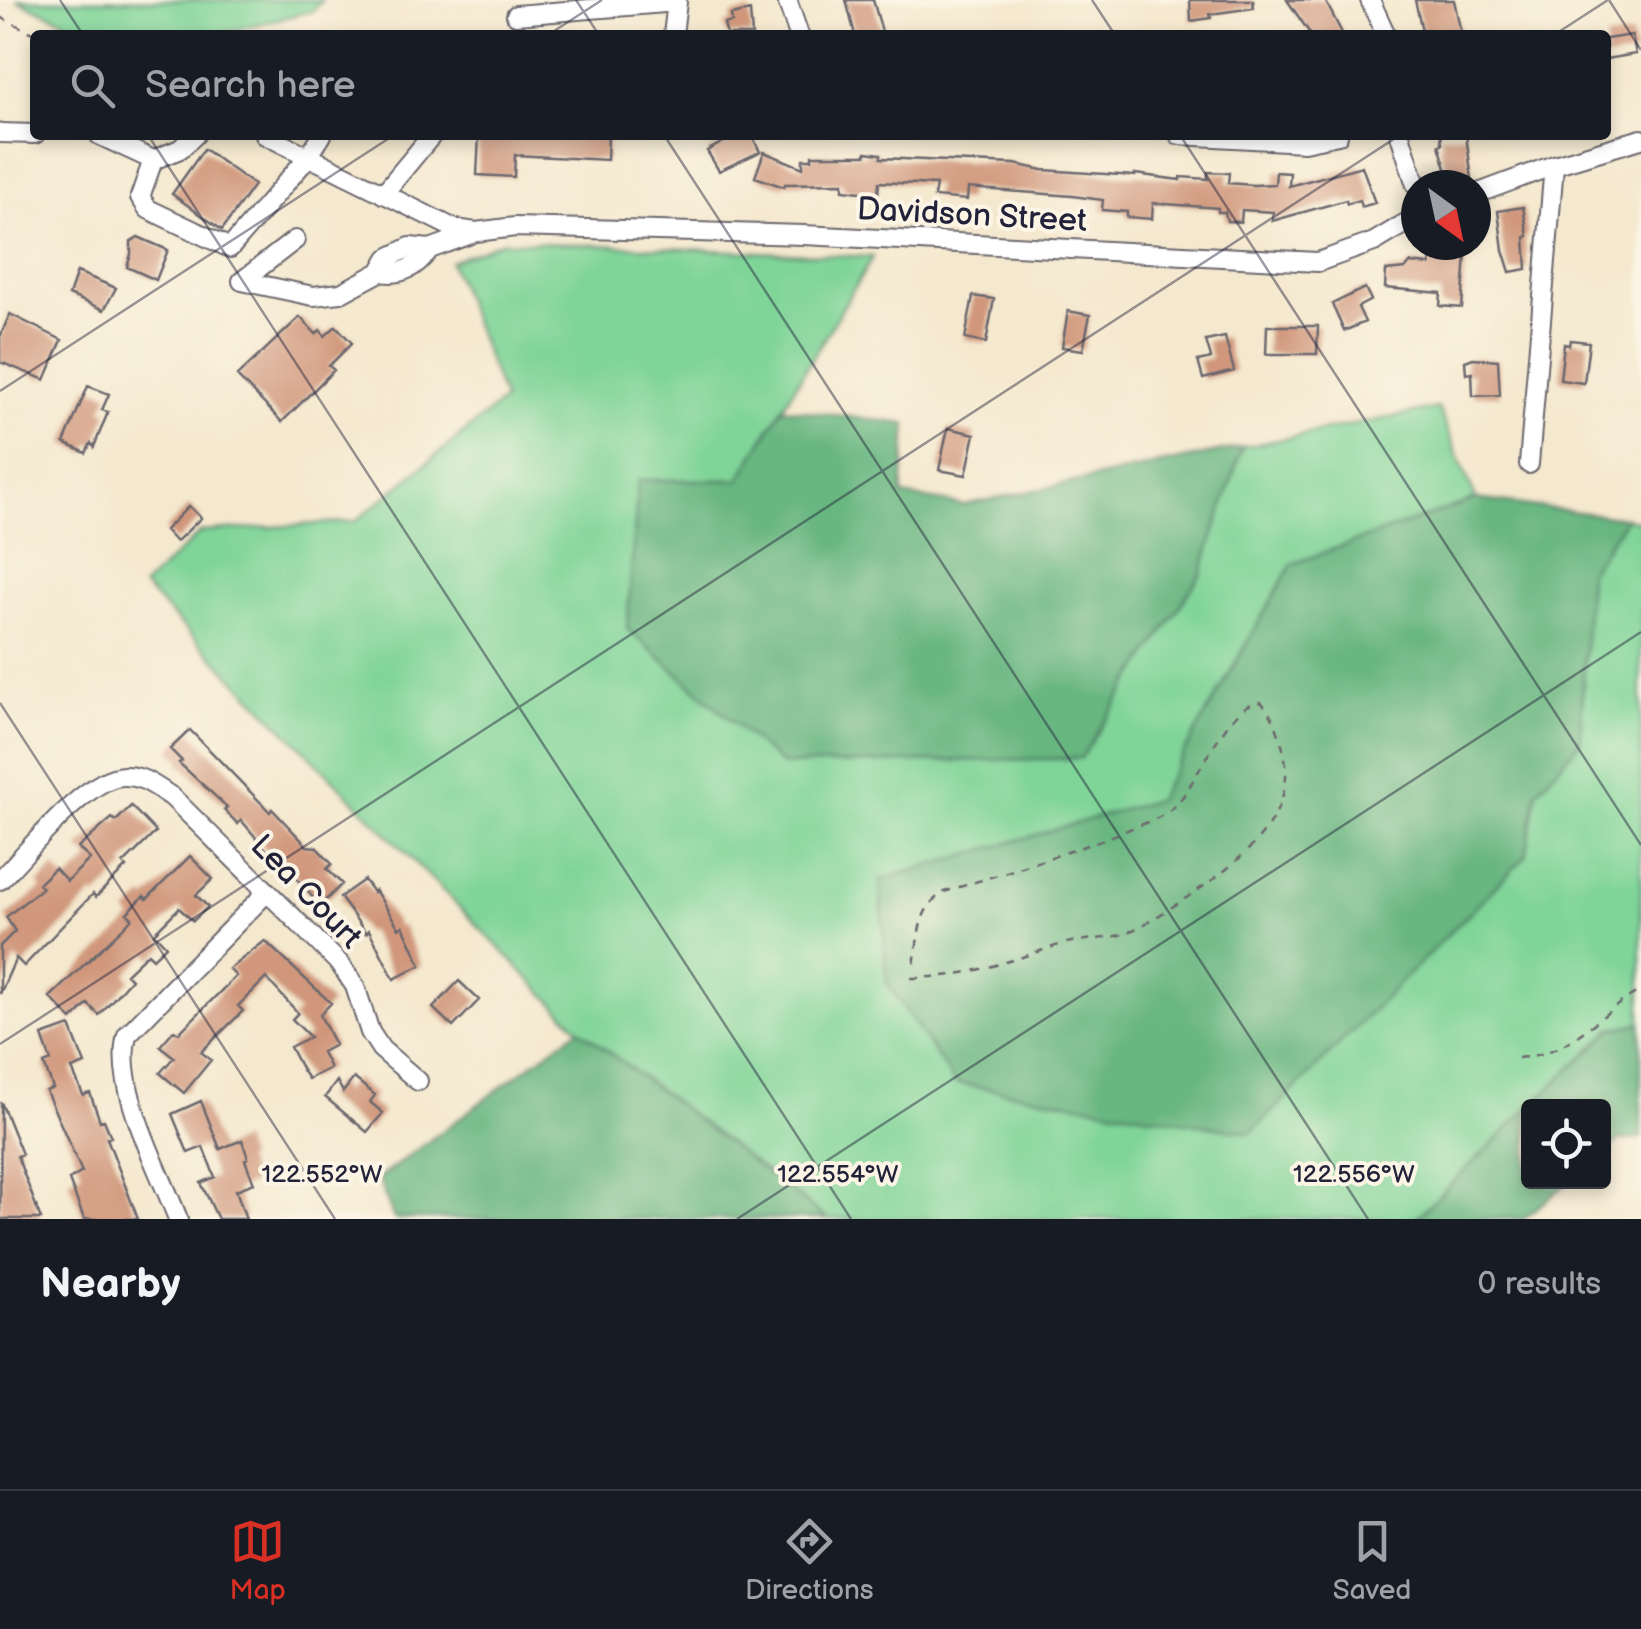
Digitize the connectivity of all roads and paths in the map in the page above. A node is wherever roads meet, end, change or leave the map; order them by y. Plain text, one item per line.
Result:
1 (787, 0) edge
2 (1370, 0) edge
3 (516, 16) dead end
4 (0, 17) edge
5 (674, 30) edge
6 (797, 30) edge
7 (1384, 30) edge
8 (30, 32) edge
9 (0, 133) edge
10 (30, 134) edge
11 (1641, 139) edge
12 (110, 140) edge
13 (190, 140) edge
14 (275, 140) edge
15 (319, 140) edge
16 (428, 140) edge
17 (1268, 140) edge
18 (1314, 140) edge
19 (1402, 140) edge
20 (308, 157) junction
21 (153, 160) junction
22 (1554, 165) junction
23 (1411, 170) edge
24 (1491, 188) edge
25 (383, 194) junction
26 (1401, 227) edge
27 (476, 232) junction
28 (294, 240) dead end
29 (1529, 464) dead end
30 (0, 880) edge
31 (268, 892) junction
32 (914, 965) dead end
33 (911, 978) dead end
34 (1641, 990) edge
35 (1518, 1058) dead end
36 (418, 1082) dead end
37 (178, 1219) edge

1 - 6 street
2 - 7 street
3 - 5 street
4 - 8 path
9 - 10 street
11 - 22 street
12 - 21 street
13 - 21 street
14 - 20 street
15 - 20 street
16 - 25 street
17 - 18 street
19 - 23 street
20 - 21 street
20 - 25 street
22 - 24 street
22 - 29 street
25 - 27 street
26 - 27 street, Davidson Street
27 - 28 street
30 - 31 street, Lea Court
31 - 36 street, Lea Court
31 - 37 street
32 - 33 path
34 - 35 path

